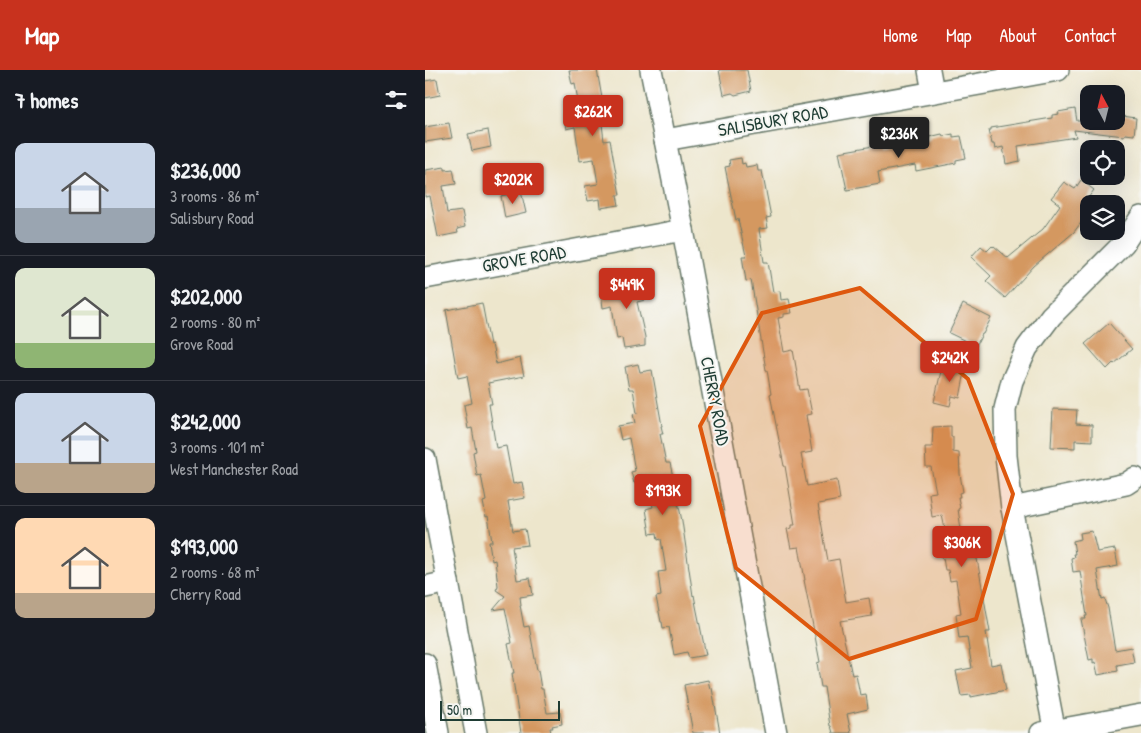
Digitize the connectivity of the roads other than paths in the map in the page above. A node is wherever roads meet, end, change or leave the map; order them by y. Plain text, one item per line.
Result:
1 (651, 70) edge
2 (929, 70) edge
3 (1058, 70) edge
4 (933, 92) junction
5 (665, 140) junction
6 (1141, 218) edge
7 (683, 230) junction
8 (425, 278) edge
9 (425, 459) edge
10 (1139, 476) edge
11 (1012, 508) junction
12 (448, 582) junction
13 (425, 587) edge
14 (425, 664) edge
15 (1141, 715) edge
16 (1050, 732) edge
17 (438, 733) edge
18 (475, 733) edge
19 (776, 733) edge

1 - 5 street, CHERRY ROAD
2 - 4 street
3 - 4 street, SALISBURY ROAD
4 - 5 street, SALISBURY ROAD
5 - 7 street, CHERRY ROAD
6 - 11 street
7 - 8 street, GROVE ROAD
7 - 19 street, CHERRY ROAD
9 - 12 street
10 - 11 street
11 - 16 street
12 - 13 street
12 - 18 street
14 - 17 street
15 - 16 street

